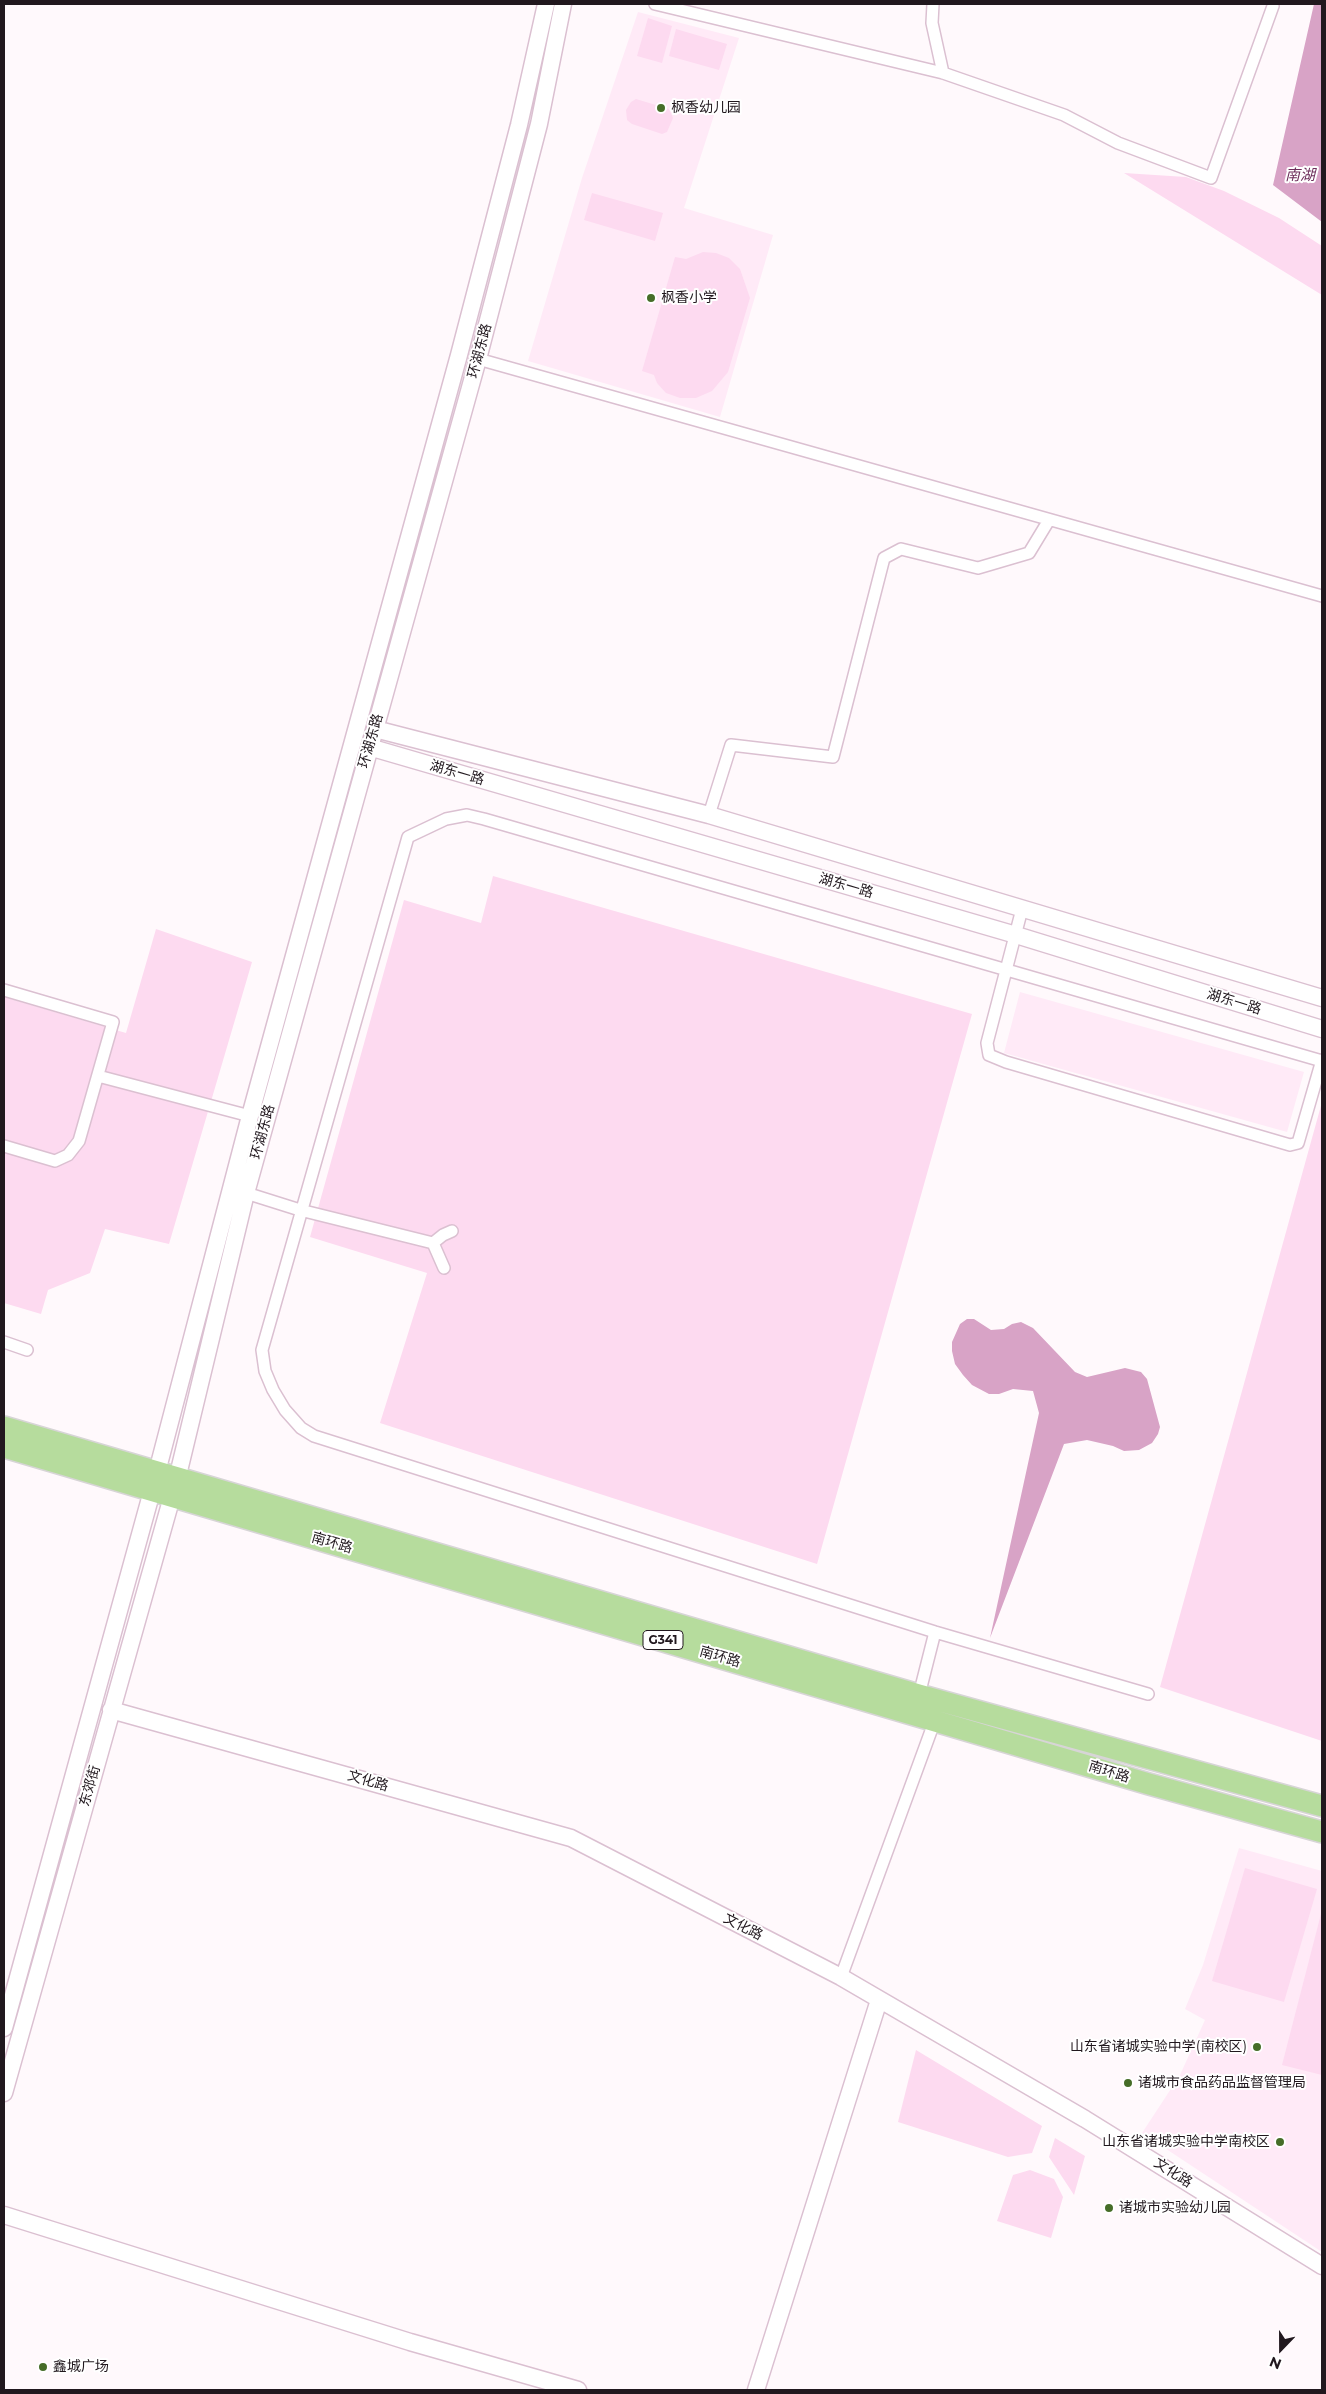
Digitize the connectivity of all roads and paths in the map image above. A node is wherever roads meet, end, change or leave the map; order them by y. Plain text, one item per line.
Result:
1 (546, 4) edge
2 (563, 4) edge
3 (656, 4) edge
4 (933, 4) edge
5 (1273, 6) dead end
6 (943, 73) junction
7 (478, 359) junction
8 (1049, 520) junction
9 (1322, 596) edge
10 (375, 728) junction
11 (369, 747) junction
12 (709, 815) junction
13 (1022, 909) junction
14 (1016, 935) junction
15 (1007, 969) junction
16 (4, 990) edge
17 (1322, 998) edge
18 (1322, 1029) edge
19 (1322, 1061) edge
20 (98, 1076) junction
21 (250, 1116) junction
22 (4, 1146) edge
23 (246, 1193) junction
24 (300, 1210) junction
25 (452, 1231) dead end
26 (433, 1243) junction
27 (444, 1268) dead end
28 (4, 1342) edge
29 (27, 1350) dead end
30 (4, 1427) edge
31 (4, 1447) edge
32 (164, 1485) junction
33 (935, 1632) junction
34 (1148, 1694) dead end
35 (919, 1695) junction
36 (112, 1710) junction
37 (935, 1720) junction
38 (1322, 1806) edge
39 (1322, 1832) edge
40 (840, 1977) junction
41 (879, 2000) junction
42 (4, 2028) edge
43 (4, 2093) edge
44 (4, 2215) edge
45 (1322, 2266) edge
46 (545, 2386) edge
47 (578, 2390) edge
48 (756, 2390) edge

1 - 21 main road, 环湖东路
2 - 7 main road, 环湖东路
3 - 6 street
4 - 6 street
5 - 6 street
7 - 8 street
7 - 10 main road, 环湖东路
8 - 9 street
8 - 12 street
10 - 11 main road, 环湖东路
10 - 12 main road, 湖东一路
11 - 14 main road, 湖东一路
11 - 23 main road, 环湖东路
12 - 13 main road, 湖东一路
13 - 14 street
13 - 17 main road, 湖东一路
14 - 15 street
14 - 18 main road, 湖东一路
15 - 19 street
15 - 19 street
15 - 24 street
16 - 20 street
20 - 21 street
20 - 22 street
21 - 32 main road, 环湖东路
23 - 24 street
23 - 32 main road, 环湖东路
24 - 26 street
24 - 33 street
25 - 26 street
26 - 27 street
28 - 29 street
30 - 32 highway, 南环路 / G341
31 - 32 highway, 南环路 / G341
32 - 35 highway, 南环路 / G341
32 - 36 main road, 东郊街
32 - 37 highway, 南环路 / G341
32 - 42 main road, 东郊街
33 - 34 street
33 - 35 street
35 - 38 highway, 南环路 / G341
36 - 40 main road, 文化路
36 - 43 main road, 东郊街
37 - 39 highway, 南环路 / G341
37 - 40 street
40 - 41 main road, 文化路
41 - 45 main road, 文化路
41 - 48 main road
44 - 46 main road
46 - 47 main road

